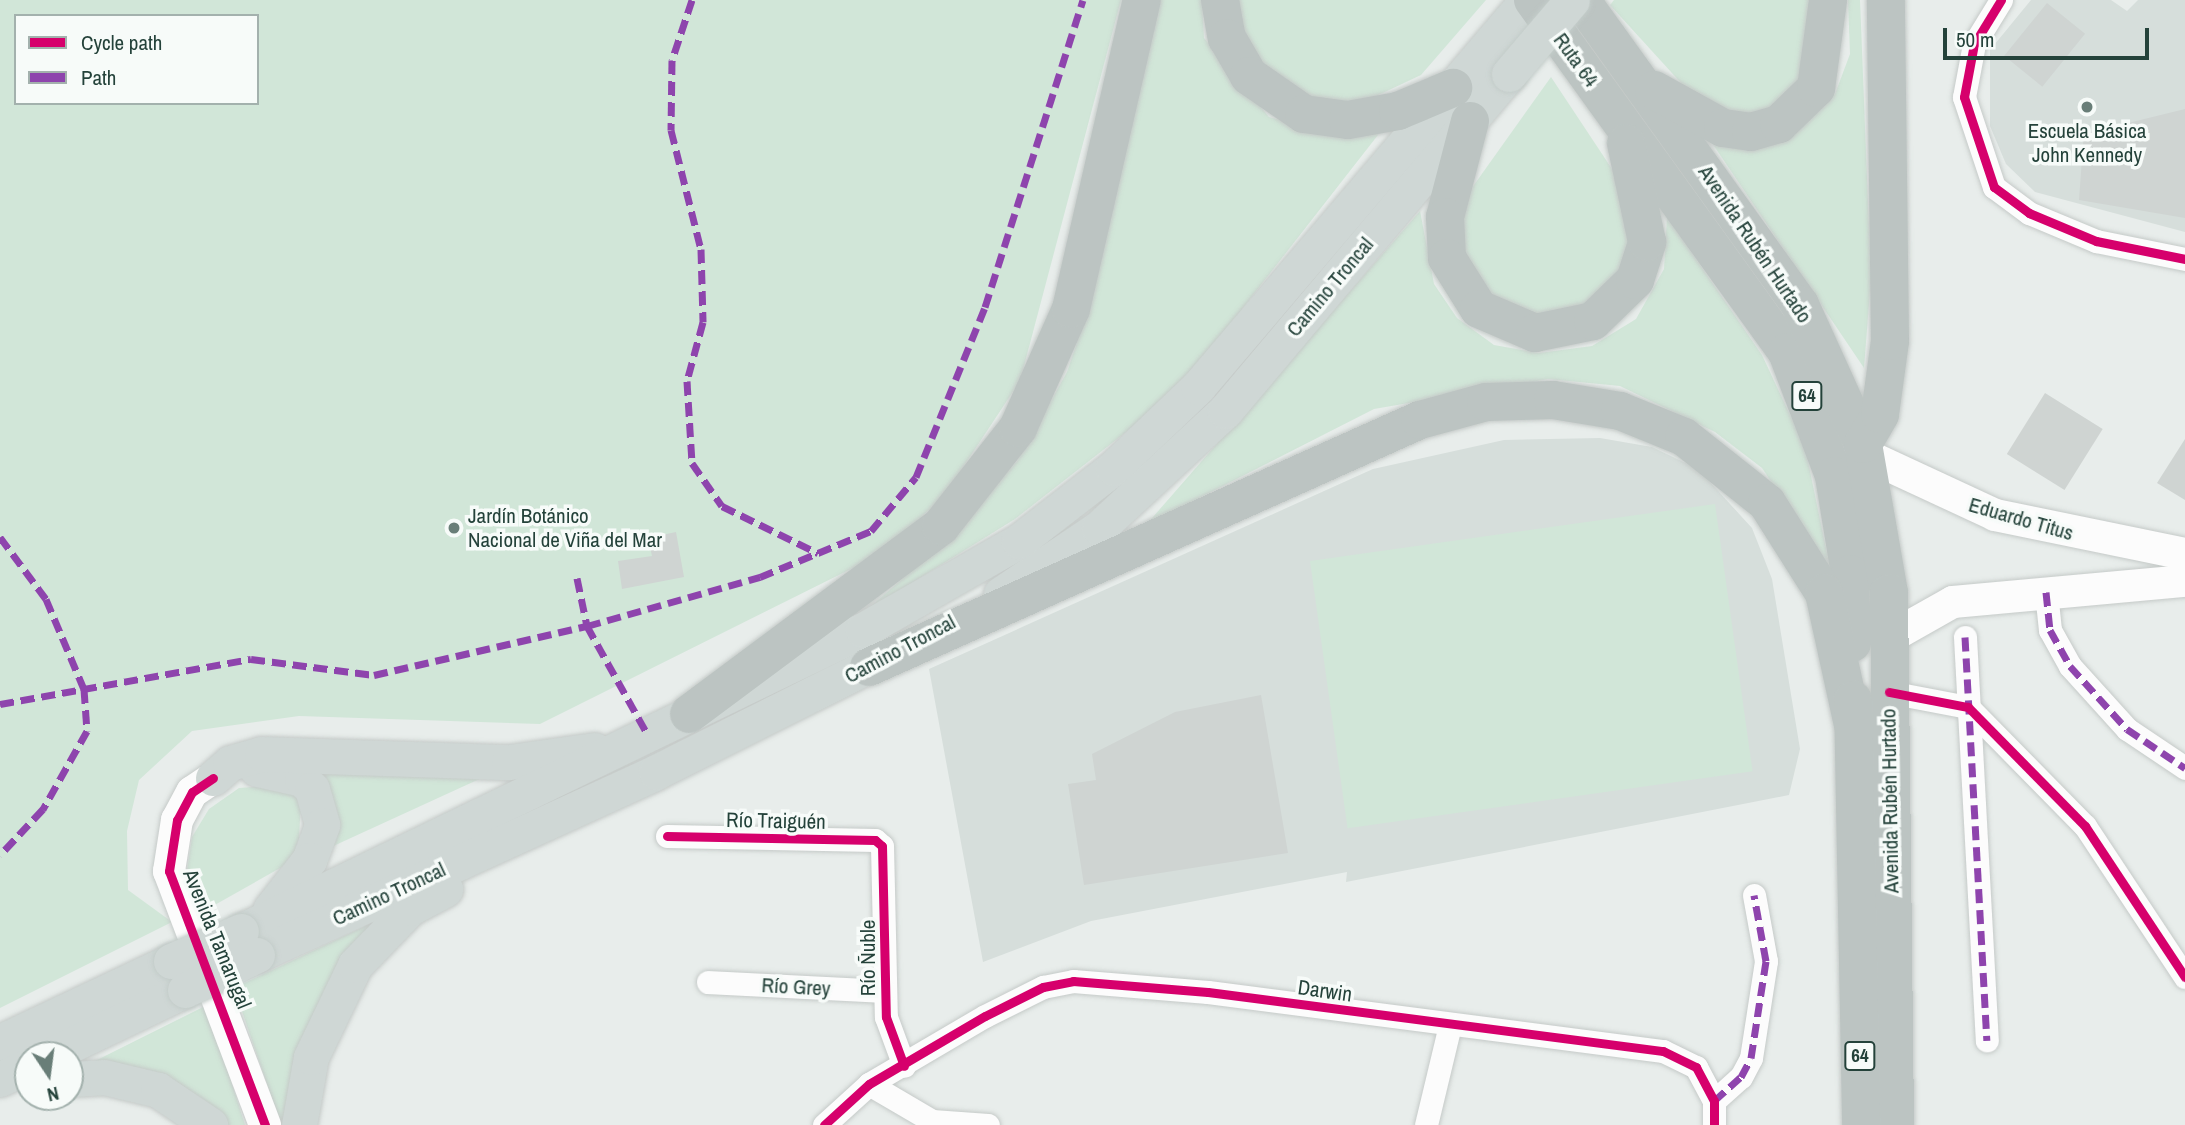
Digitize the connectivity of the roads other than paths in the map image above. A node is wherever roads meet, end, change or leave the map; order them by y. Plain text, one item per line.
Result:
1 (1142, 0) edge
2 (1220, 0) edge
3 (1527, 0) edge
4 (1533, 0) edge
5 (1572, 0) edge
6 (1581, 0) edge
7 (1828, 0) edge
8 (1886, 0) edge
9 (2001, 0) edge
10 (1496, 63) junction
11 (1642, 82) junction
12 (1461, 104) junction
13 (1620, 120) junction
14 (2185, 259) edge
15 (1865, 450) junction
16 (2129, 543) junction
17 (2185, 554) edge
18 (2185, 581) edge
19 (2124, 590) junction
20 (2046, 592) junction
21 (1965, 636) dead end
22 (1889, 638) junction
23 (869, 667) junction
24 (1889, 692) junction
25 (1968, 707) junction
26 (689, 714) junction
27 (1853, 725) junction
28 (625, 746) junction
29 (2185, 768) edge
30 (213, 778) junction
31 (620, 789) junction
32 (667, 836) dead end
33 (883, 846) joint
34 (1754, 895) dead end
35 (250, 936) junction
36 (178, 975) junction
37 (2185, 977) edge
38 (708, 982) dead end
39 (884, 991) junction
40 (1450, 1025) junction
41 (1987, 1040) dead end
42 (72, 1041) edge
43 (0, 1042) edge
44 (904, 1066) junction
45 (84, 1078) edge
46 (869, 1084) junction
47 (1714, 1101) junction
48 (210, 1125) edge
49 (265, 1125) edge
50 (299, 1125) edge
51 (824, 1125) edge
52 (988, 1125) edge
53 (1426, 1125) edge
54 (1714, 1125) edge
55 (1861, 1125) edge
56 (1895, 1125) edge

1 - 26 highway
2 - 12 highway
3 - 10 main road, Camino Troncal
4 - 13 highway, Ruta 64 / 64
5 - 10 main road, Camino Troncal, bridge
6 - 11 highway, Ruta 64 / 64
7 - 11 highway
8 - 15 highway
9 - 14 street
10 - 12 main road, Camino Troncal
11 - 15 highway, Avenida Rubén Hurtado / 64
12 - 13 highway
12 - 23 main road, Camino Troncal
12 - 26 main road, Camino Troncal
13 - 27 highway, Avenida Rubén Hurtado / 64
15 - 16 street, Eduardo Titus
15 - 22 highway, Avenida Rubén Hurtado / 64
16 - 17 street, Eduardo Titus
16 - 19 street
18 - 19 street
19 - 20 street
20 - 22 street
20 - 29 street
21 - 25 street
22 - 24 highway, Avenida Rubén Hurtado / 64
23 - 27 highway
23 - 31 main road, Camino Troncal
24 - 25 street
24 - 56 highway, Avenida Rubén Hurtado / 64
25 - 37 street
25 - 41 street
26 - 28 main road, Camino Troncal
27 - 55 highway, Avenida Rubén Hurtado / 64
28 - 30 main road
28 - 35 main road, Camino Troncal
30 - 35 main road
30 - 49 street, Avenida Tamarugal
31 - 35 main road, Camino Troncal
31 - 50 main road
32 - 33 street, Río Traiguén
33 - 39 street, Río Ñuble
34 - 47 street
35 - 36 main road, Camino Troncal, bridge
36 - 42 main road, Camino Troncal
36 - 43 main road, Camino Troncal
38 - 39 street, Río Grey
39 - 44 street, Río Ñuble
40 - 44 street, Darwin
40 - 47 street, Darwin
40 - 53 street
44 - 46 street, Darwin
45 - 48 main road
46 - 51 street, Darwin
46 - 52 street
47 - 54 street, Darwin

